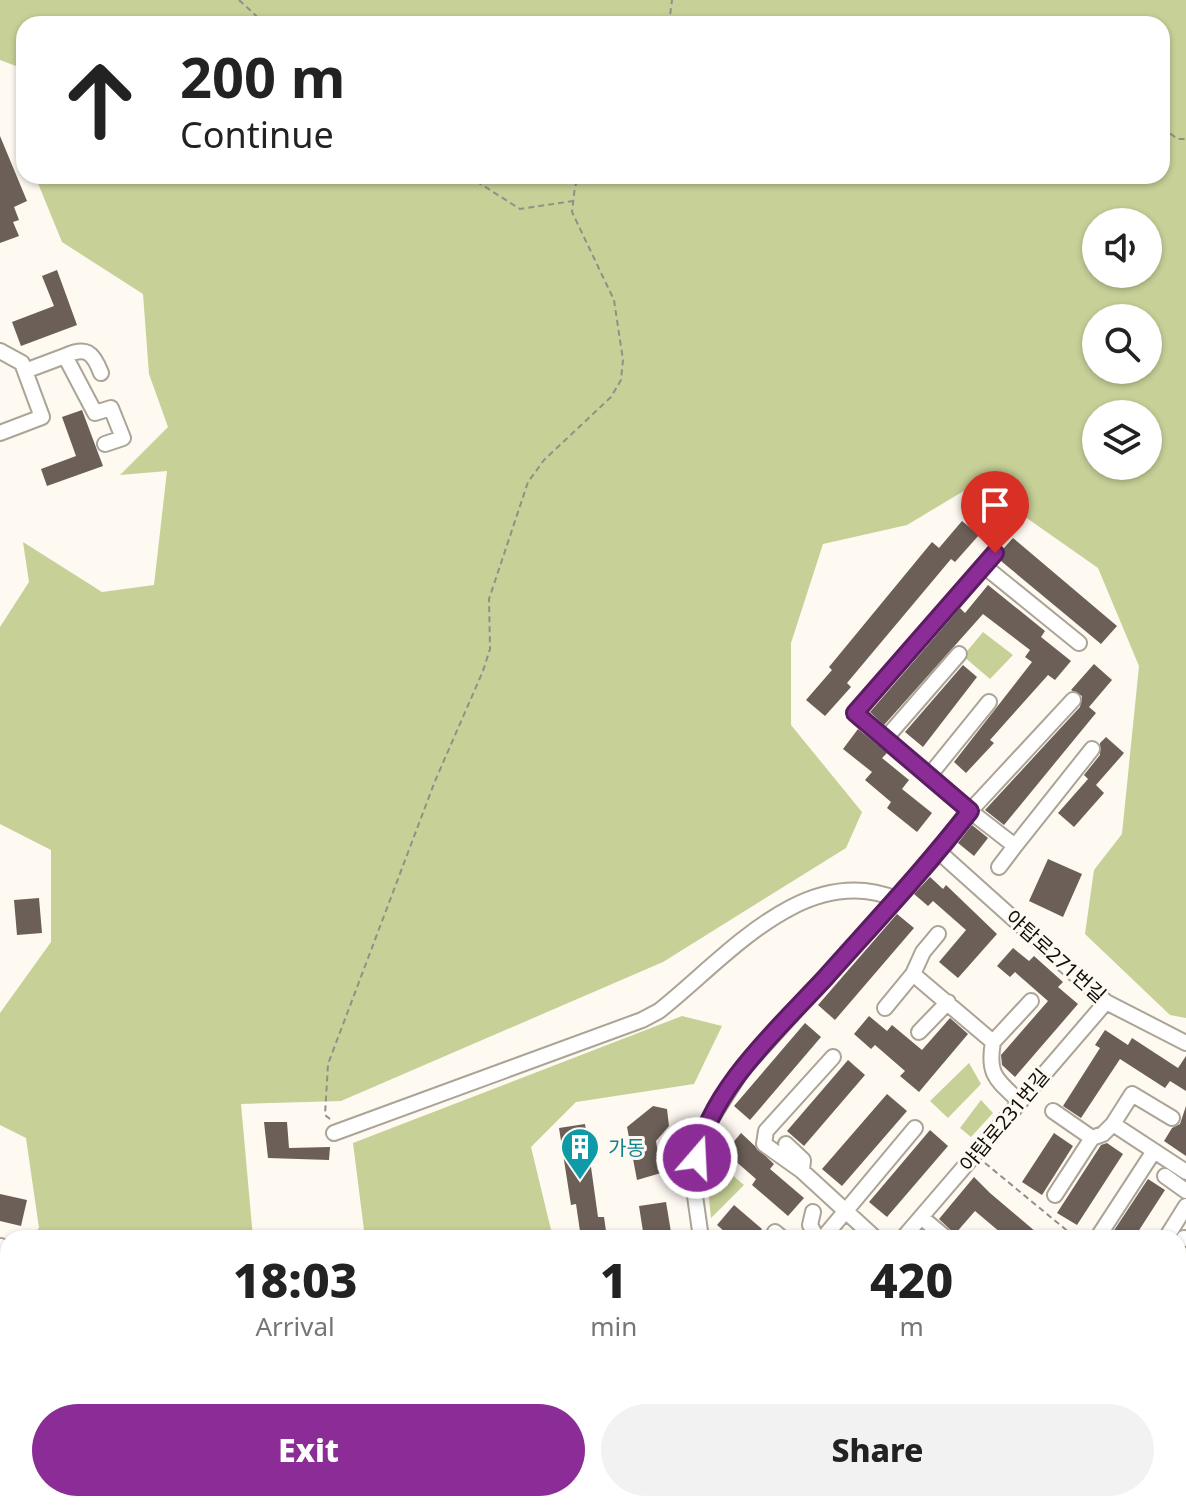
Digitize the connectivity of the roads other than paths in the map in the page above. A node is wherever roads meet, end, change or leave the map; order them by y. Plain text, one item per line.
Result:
1 (0, 351) edge
2 (65, 356) junction
3 (25, 371) junction
4 (101, 373) dead end
5 (0, 433) edge
6 (105, 444) dead end
7 (995, 553) dead end
8 (984, 566) junction
9 (1079, 643) dead end
10 (959, 654) dead end
11 (1073, 700) dead end
12 (989, 702) dead end
13 (885, 739) junction
14 (1092, 749) dead end
15 (929, 776) junction
16 (970, 811) junction
17 (1015, 846) junction
18 (939, 852) junction
19 (999, 867) dead end
20 (896, 899) junction
21 (938, 934) dead end
22 (913, 974) junction
23 (1031, 1001) dead end
24 (948, 1002) junction
25 (1106, 1002) junction
26 (885, 1008) dead end
27 (919, 1032) dead end
28 (993, 1042) junction
29 (1186, 1043) edge
30 (833, 1057) dead end
31 (1019, 1101) junction
32 (1053, 1111) dead end
33 (1172, 1118) dead end
34 (1113, 1124) junction
35 (915, 1128) dead end
36 (339, 1131) road end
37 (1092, 1138) junction
38 (786, 1144) dead end
39 (1154, 1151) junction
40 (802, 1171) junction
41 (1186, 1172) edge
42 (1165, 1176) dead end
43 (1186, 1191) edge
44 (1055, 1195) dead end
45 (1186, 1206) edge
46 (846, 1210) junction
47 (813, 1212) dead end
48 (921, 1217) junction
49 (700, 1230) edge
50 (814, 1230) edge
51 (827, 1230) edge
52 (867, 1230) edge
53 (910, 1230) edge
54 (936, 1230) edge
55 (1103, 1230) edge
56 (1171, 1230) edge

1 - 3 street
2 - 3 street
2 - 4 street
2 - 6 street
3 - 5 street
7 - 8 street
8 - 9 street
8 - 13 street
10 - 13 street
11 - 16 street
12 - 15 street
13 - 15 street
14 - 17 street
15 - 16 street
16 - 17 street
16 - 18 street
17 - 19 street
18 - 20 street
18 - 25 street, 야탑로271번길
20 - 36 street
20 - 49 street
21 - 22 street
22 - 24 street
22 - 26 street
23 - 28 street
24 - 27 street
24 - 28 street
25 - 29 street, 야탑로271번길
25 - 31 street, 야탑로231번길
28 - 31 street
30 - 40 street
31 - 48 street, 야탑로231번길
32 - 37 street
33 - 34 street
34 - 37 street
34 - 39 street
35 - 46 street
37 - 44 street
38 - 40 street
39 - 41 street
39 - 55 street
40 - 46 street
42 - 43 street
45 - 56 street
46 - 51 street
46 - 52 street
47 - 50 street
48 - 53 street, 야탑로231번길
48 - 54 street

